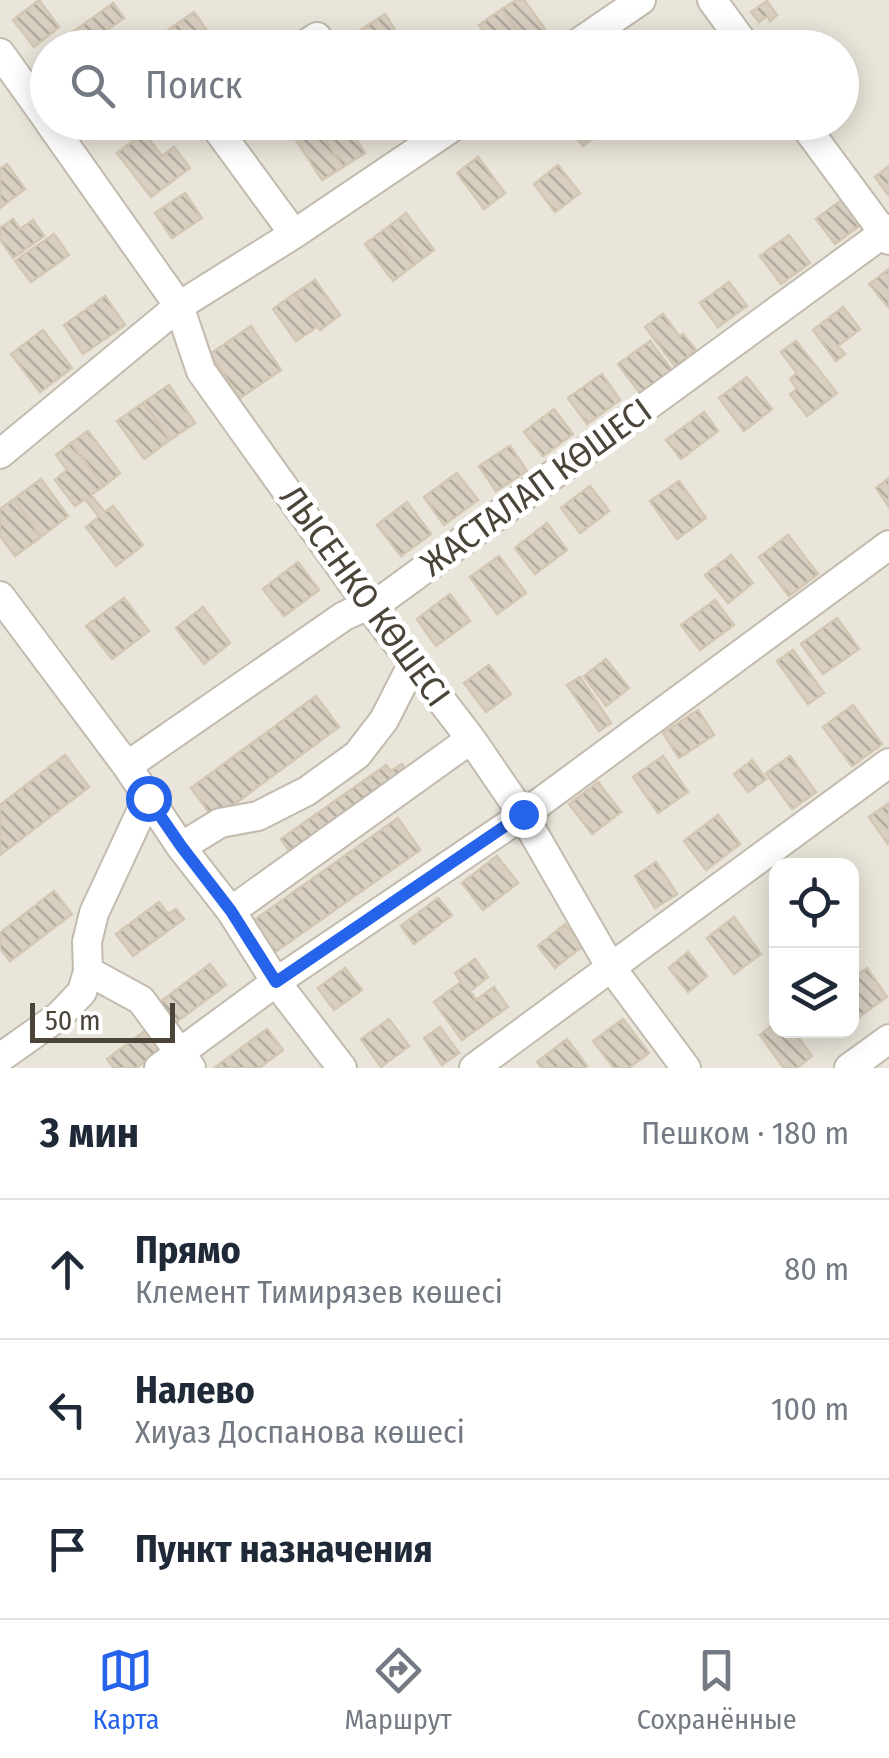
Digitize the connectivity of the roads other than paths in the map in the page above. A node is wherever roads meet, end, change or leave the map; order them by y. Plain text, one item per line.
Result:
1 (641, 0) edge
2 (712, 0) edge
3 (597, 30) edge
4 (734, 30) edge
5 (0, 52) edge
6 (30, 95) edge
7 (61, 140) edge
8 (225, 140) edge
9 (433, 140) edge
10 (816, 140) edge
11 (294, 234) junction
12 (887, 234) edge
13 (179, 306) junction
14 (0, 454) edge
15 (889, 546) edge
16 (0, 596) edge
17 (368, 605) junction
18 (413, 663) junction
19 (470, 739) junction
20 (889, 763) edge
21 (127, 766) junction
22 (148, 798) junction
23 (523, 814) junction
24 (181, 846) junction
25 (231, 911) junction
26 (610, 966) junction
27 (88, 972) junction
28 (276, 982) junction
29 (889, 1039) edge
30 (0, 1058) edge
31 (177, 1063) edge
32 (342, 1068) edge
33 (474, 1068) edge
34 (686, 1068) edge
35 (849, 1068) edge

1 - 3 street
2 - 4 street
5 - 6 street, ЛЫСЕНКО КӨШЕСІ
7 - 13 street, ЛЫСЕНКО КӨШЕСІ
8 - 11 street
9 - 11 street
10 - 12 street
11 - 13 street
12 - 17 street, ЖАСТАЛАП КӨШЕСІ
13 - 14 street
13 - 17 street, ЛЫСЕНКО КӨШЕСІ
15 - 23 street
16 - 21 street
17 - 18 street, ЛЫСЕНКО КӨШЕСІ
17 - 21 street, ЖАСТАЛАП КӨШЕСІ
18 - 19 street, ЛЫСЕНКО КӨШЕСІ
18 - 24 street
19 - 23 street, ЛЫСЕНКО КӨШЕСІ
19 - 25 street
20 - 26 street
21 - 22 street
22 - 24 street
22 - 27 street
23 - 26 street, ЛЫСЕНКО КӨШЕСІ
23 - 28 street
24 - 25 street
25 - 28 street
26 - 33 street
26 - 34 street, ЛЫСЕНКО КӨШЕСІ
27 - 30 street
27 - 31 street
28 - 31 street
28 - 32 street
29 - 35 street

